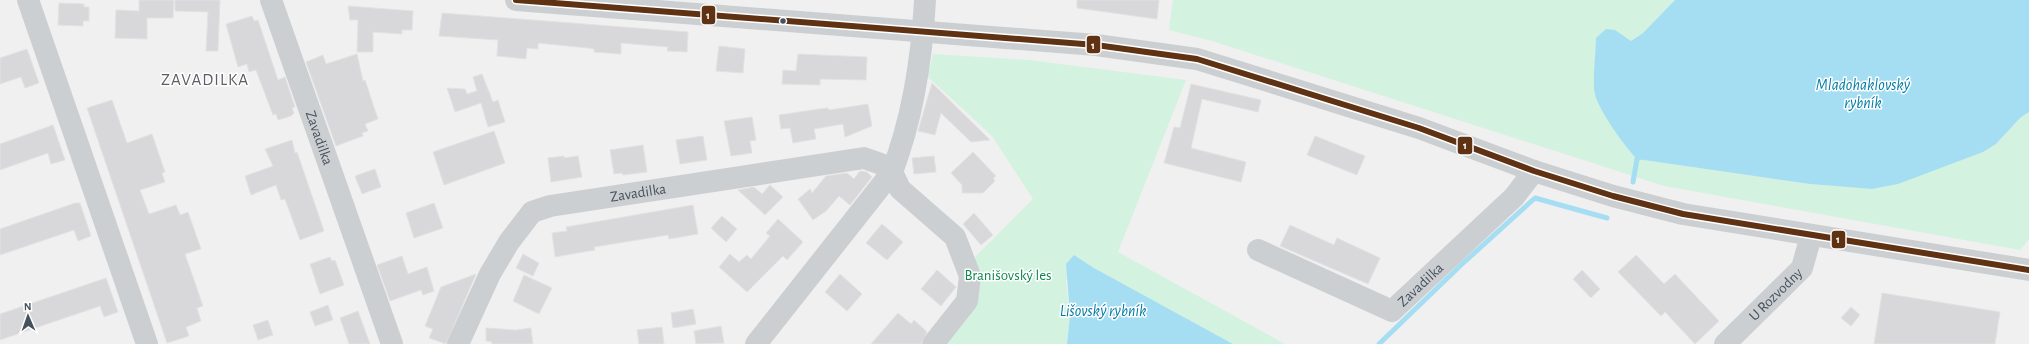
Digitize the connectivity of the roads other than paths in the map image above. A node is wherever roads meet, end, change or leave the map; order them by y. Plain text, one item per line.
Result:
1 (28, 0) edge
2 (271, 0) edge
3 (516, 0) edge
4 (925, 0) edge
5 (923, 30) junction
6 (1534, 171) junction
7 (892, 172) junction
8 (1811, 236) junction
9 (1258, 250) dead end
10 (2029, 270) edge
11 (147, 344) edge
12 (392, 344) edge
13 (458, 344) edge
14 (756, 344) edge
15 (933, 344) edge
16 (1725, 344) edge

1 - 11 street
2 - 12 street, Zavadilka
3 - 5 street
4 - 5 street
5 - 6 street
5 - 7 street
6 - 8 street
6 - 9 street, Zavadilka
7 - 13 street, Zavadilka
7 - 14 street
7 - 15 street
8 - 10 street
8 - 16 street, U Rozvodny

